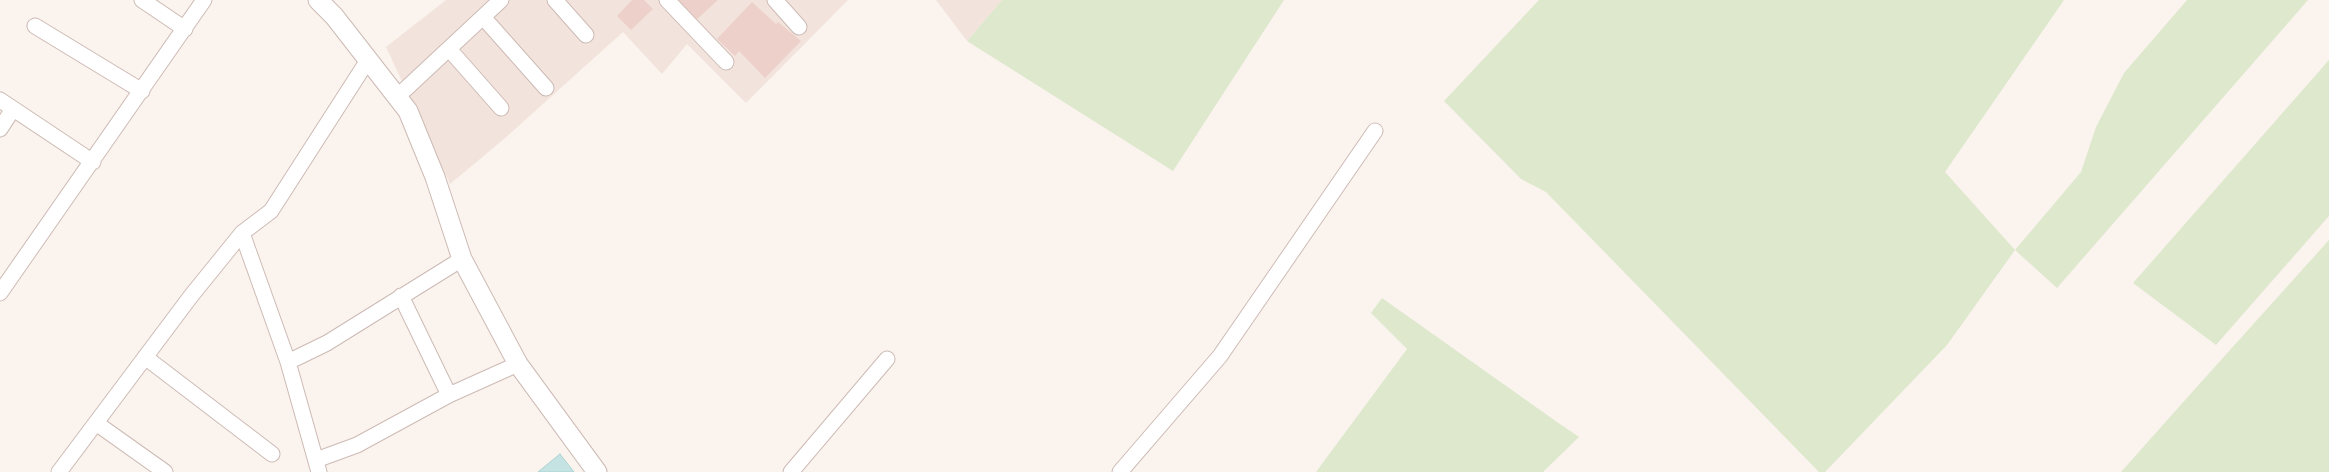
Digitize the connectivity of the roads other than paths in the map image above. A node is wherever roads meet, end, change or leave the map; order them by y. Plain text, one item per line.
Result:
1 (142, 0) edge
2 (204, 0) edge
3 (318, 0) edge
4 (501, 0) edge
5 (555, 0) edge
6 (667, 0) edge
7 (775, 0) edge
8 (483, 17) junction
9 (35, 26) dead end
10 (799, 27) dead end
11 (185, 29) junction
12 (586, 35) dead end
13 (449, 49) junction
14 (368, 60) junction
15 (726, 62) dead end
16 (546, 88) dead end
17 (142, 91) junction
18 (397, 97) junction
19 (0, 100) edge
20 (13, 108) junction
21 (501, 108) dead end
22 (0, 129) edge
23 (1375, 131) dead end
24 (94, 162) junction
25 (242, 233) junction
26 (462, 259) junction
27 (0, 294) edge
28 (401, 296) junction
29 (145, 357) junction
30 (886, 359) dead end
31 (288, 362) junction
32 (518, 364) junction
33 (449, 395) junction
34 (96, 423) junction
35 (272, 454) dead end
36 (317, 466) edge
37 (59, 472) edge
38 (164, 472) edge
39 (597, 472) edge
40 (791, 472) edge
41 (1120, 472) edge

1 - 11 street
2 - 11 street
3 - 14 street
4 - 8 street
5 - 12 street
6 - 15 street
7 - 10 street
8 - 13 street
8 - 16 street
9 - 17 street
11 - 17 street
13 - 18 street
13 - 21 street
14 - 18 street
14 - 25 street
17 - 24 street
18 - 26 street
19 - 20 street
20 - 22 street
20 - 24 street
23 - 41 street
24 - 27 street
25 - 29 street
25 - 31 street
26 - 28 street
26 - 32 street
28 - 31 street
28 - 33 street
29 - 34 street
29 - 35 street
30 - 40 street
31 - 36 street
32 - 33 street
32 - 39 street
33 - 36 street
34 - 37 street
34 - 38 street

